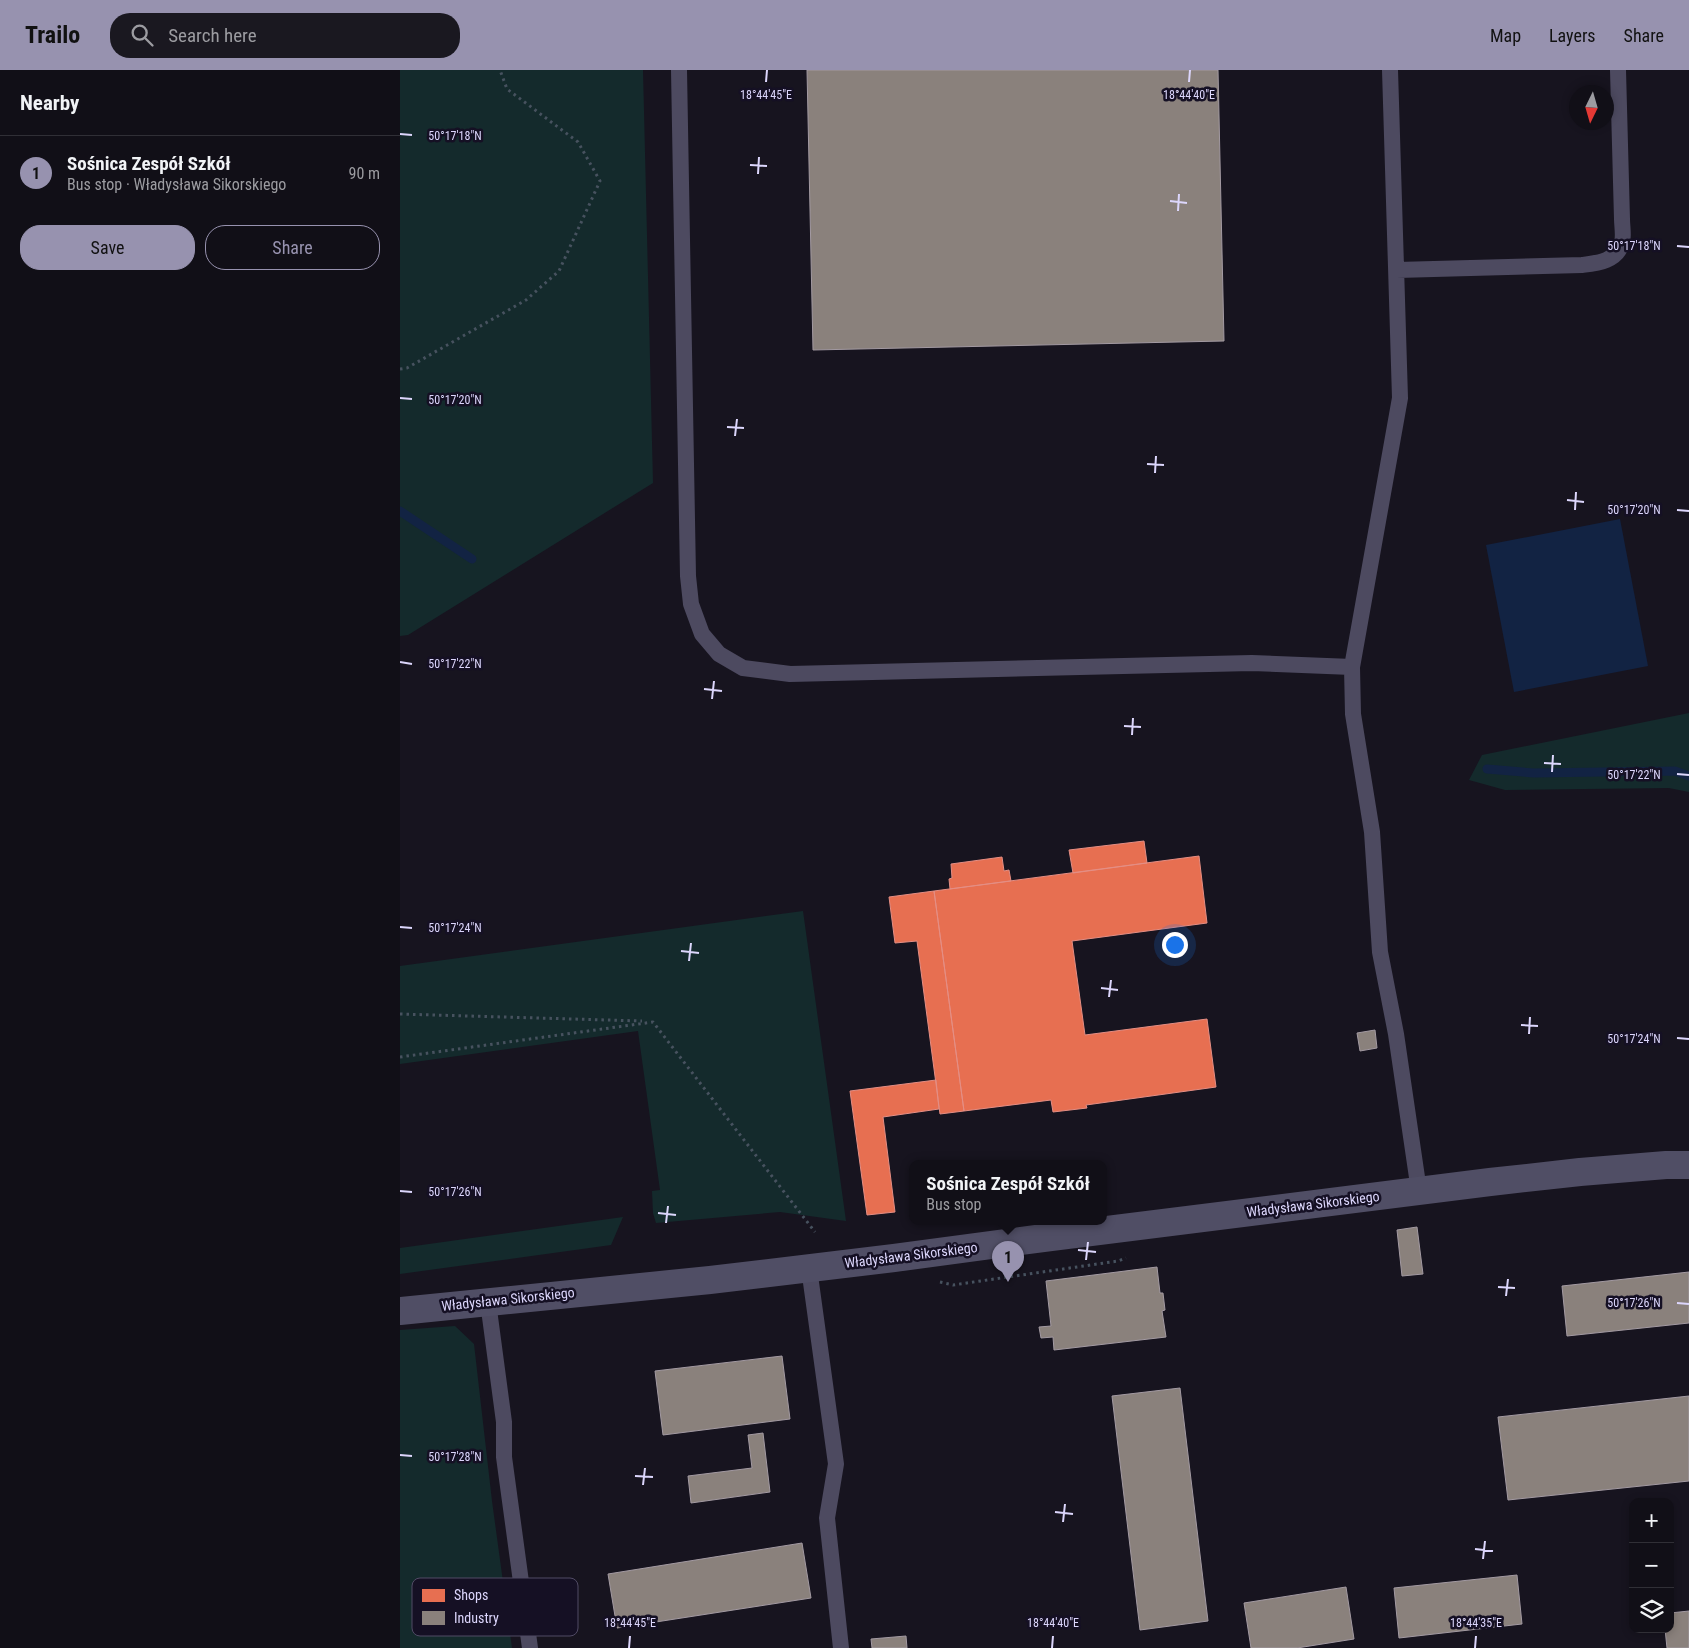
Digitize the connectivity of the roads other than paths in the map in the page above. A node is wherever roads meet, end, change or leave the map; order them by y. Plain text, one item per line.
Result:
1 (679, 70) edge
2 (1390, 70) edge
3 (1618, 70) edge
4 (1397, 270) junction
5 (1352, 667) junction
6 (1689, 1165) edge
7 (1419, 1191) junction
8 (809, 1268) junction
9 (488, 1302) junction
10 (400, 1311) edge
11 (520, 1578) edge
12 (841, 1648) edge

1 - 5 lane
2 - 4 lane
3 - 4 lane
4 - 5 lane
5 - 7 lane
6 - 7 street, Władysława Sikorskiego
7 - 8 street, Władysława Sikorskiego
8 - 9 street, Władysława Sikorskiego
8 - 12 lane
9 - 10 street, Władysława Sikorskiego
9 - 11 lane

